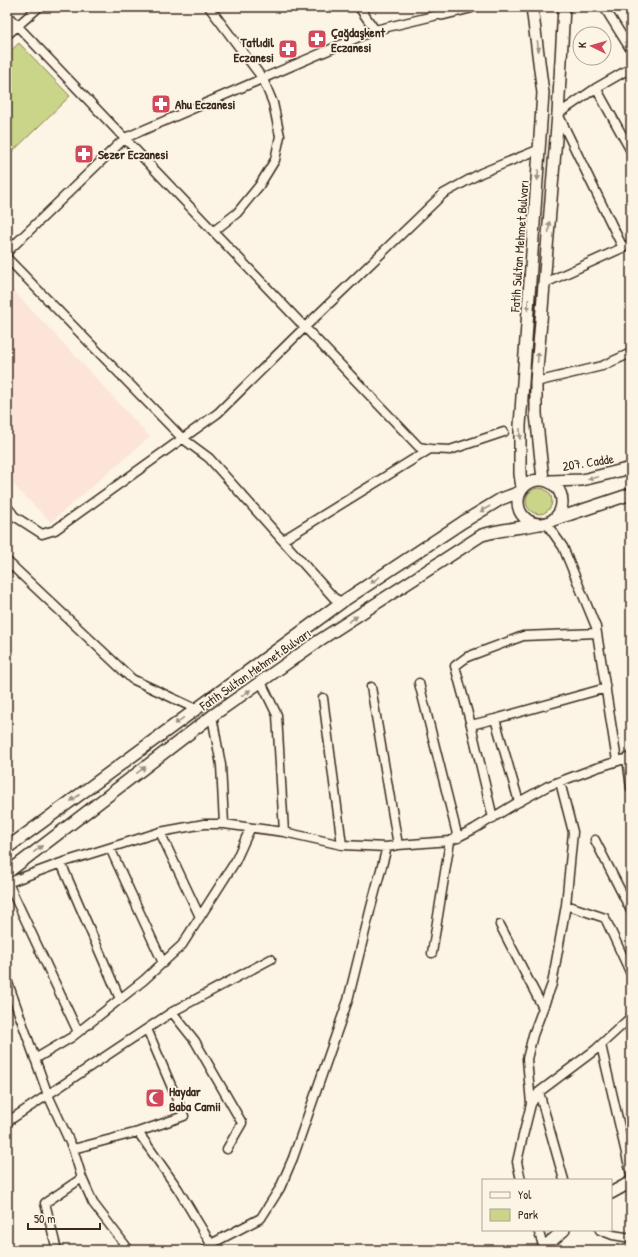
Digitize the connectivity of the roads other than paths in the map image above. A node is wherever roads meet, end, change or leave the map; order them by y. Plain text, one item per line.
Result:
1 (39, 7) edge
2 (209, 7) edge
3 (359, 7) edge
4 (470, 7) edge
5 (532, 7) edge
6 (564, 7) edge
7 (604, 7) edge
8 (446, 10) edge
9 (7, 15) edge
10 (17, 26) junction
11 (375, 30) junction
12 (7, 35) edge
13 (631, 50) edge
14 (631, 68) edge
15 (263, 78) junction
16 (596, 88) junction
17 (558, 114) junction
18 (125, 138) junction
19 (540, 149) junction
20 (631, 151) edge
21 (214, 231) junction
22 (627, 246) edge
23 (7, 252) edge
24 (7, 258) edge
25 (544, 283) junction
26 (305, 326) junction
27 (631, 353) edge
28 (536, 382) junction
29 (504, 432) dead end
30 (182, 438) junction
31 (430, 450) junction
32 (631, 468) edge
33 (546, 480) junction
34 (521, 490) junction
35 (631, 494) edge
36 (8, 514) edge
37 (546, 522) junction
38 (283, 540) junction
39 (7, 561) edge
40 (342, 602) junction
41 (597, 633) junction
42 (261, 682) junction
43 (418, 683) dead end
44 (371, 686) dead end
45 (606, 688) junction
46 (323, 698) dead end
47 (196, 709) junction
48 (212, 716) junction
49 (495, 719) junction
50 (471, 725) junction
51 (629, 758) edge
52 (617, 761) junction
53 (560, 782) junction
54 (631, 788) edge
55 (519, 802) junction
56 (493, 818) junction
57 (224, 824) junction
58 (250, 829) junction
59 (160, 832) junction
60 (284, 832) junction
61 (458, 838) junction
62 (595, 840) dead end
63 (450, 841) junction
64 (398, 845) junction
65 (342, 846) junction
66 (387, 847) junction
67 (7, 848) edge
68 (110, 848) junction
69 (61, 863) junction
70 (7, 880) edge
71 (566, 905) junction
72 (631, 911) edge
73 (200, 917) junction
74 (500, 926) dead end
75 (432, 953) dead end
76 (271, 959) dead end
77 (163, 963) junction
78 (631, 974) edge
79 (7, 980) edge
80 (120, 999) junction
81 (543, 1008) junction
82 (172, 1012) junction
83 (631, 1017) edge
84 (147, 1029) junction
85 (78, 1032) junction
86 (601, 1045) junction
87 (35, 1059) junction
88 (539, 1092) junction
89 (48, 1095) junction
90 (531, 1104) junction
91 (7, 1122) edge
92 (138, 1132) junction
93 (73, 1149) junction
94 (227, 1149) dead end
95 (631, 1175) edge
96 (82, 1178) junction
97 (521, 1179) edge
98 (564, 1179) edge
99 (631, 1182) edge
100 (612, 1192) edge
101 (538, 1231) edge
102 (563, 1231) edge
103 (603, 1231) edge
104 (631, 1238) edge
105 (211, 1244) junction
106 (542, 1249) edge
107 (57, 1250) edge
108 (129, 1250) edge
109 (204, 1250) edge

1 - 10 street
2 - 15 street
3 - 11 street
4 - 8 main road
5 -> 19 main road, Fatih Sultan Mehmet Bulvarı
6 - 17 main road
7 - 13 street
8 - 11 street
9 - 10 street
10 - 12 street
10 - 18 street
11 - 15 street
14 - 16 street
15 - 18 street
15 - 21 street
16 - 17 street
16 - 20 street
17 - 22 street
25 -> 17 main road
18 - 21 street
18 - 23 street
19 - 26 street
19 -> 34 main road, Fatih Sultan Mehmet Bulvarı
21 - 26 street
22 - 25 street
24 - 30 street
28 -> 25 main road
26 - 30 street
26 - 31 street
27 - 28 street
28 - 33 main road
29 - 31 street
30 - 36 street
30 - 38 street
31 - 38 street
32 -> 33 main road, 207. Cadde
33 - 34 main road
33 - 37 main road
34 - 37 main road
34 -> 40 main road, Fatih Sultan Mehmet Bulvarı
35 - 37 main road
37 - 41 street
42 -> 37 main road, Fatih Sultan Mehmet Bulvarı
38 - 40 street
39 - 47 street
40 - 47 main road, Fatih Sultan Mehmet Bulvarı
41 - 45 street
41 - 50 street
48 -> 42 main road, Fatih Sultan Mehmet Bulvarı
42 - 60 street
43 - 61 street
44 - 64 street
45 - 49 street
45 - 52 street
46 - 65 street
47 -> 67 main road, Fatih Sultan Mehmet Bulvarı
48 - 57 street
70 -> 48 main road, Fatih Sultan Mehmet Bulvarı
49 - 50 street
49 - 55 street
50 - 56 street
51 - 52 street
51 - 54 street
52 - 53 street
53 - 55 street
53 - 71 street
55 - 56 street
56 - 61 street
57 - 58 street
57 - 59 street
58 - 60 street
58 - 73 street
59 - 68 street
59 - 73 street
60 - 65 street
61 - 63 street
62 - 72 street
63 - 64 street
63 - 75 street
64 - 66 street
65 - 66 street
66 - 105 street
68 - 69 street
68 - 77 street
69 - 70 street
69 - 80 street
70 - 85 street
71 - 78 street
71 - 81 street
73 - 77 street
74 - 81 street
76 - 82 street
77 - 80 street
79 - 87 street
80 - 85 street
81 - 90 street
82 - 84 street
82 - 94 street
83 - 86 street
84 - 89 street
84 - 92 street
85 - 87 street
86 - 88 street
86 - 95 street
87 - 89 street
88 - 90 street
88 - 98 street
89 - 91 street
89 - 93 street
90 - 97 street
92 - 93 street
92 - 105 street
93 - 96 street
96 - 107 street
96 - 108 street
99 - 100 main road
101 - 106 street
102 - 106 main road
103 - 104 street
105 - 109 street

